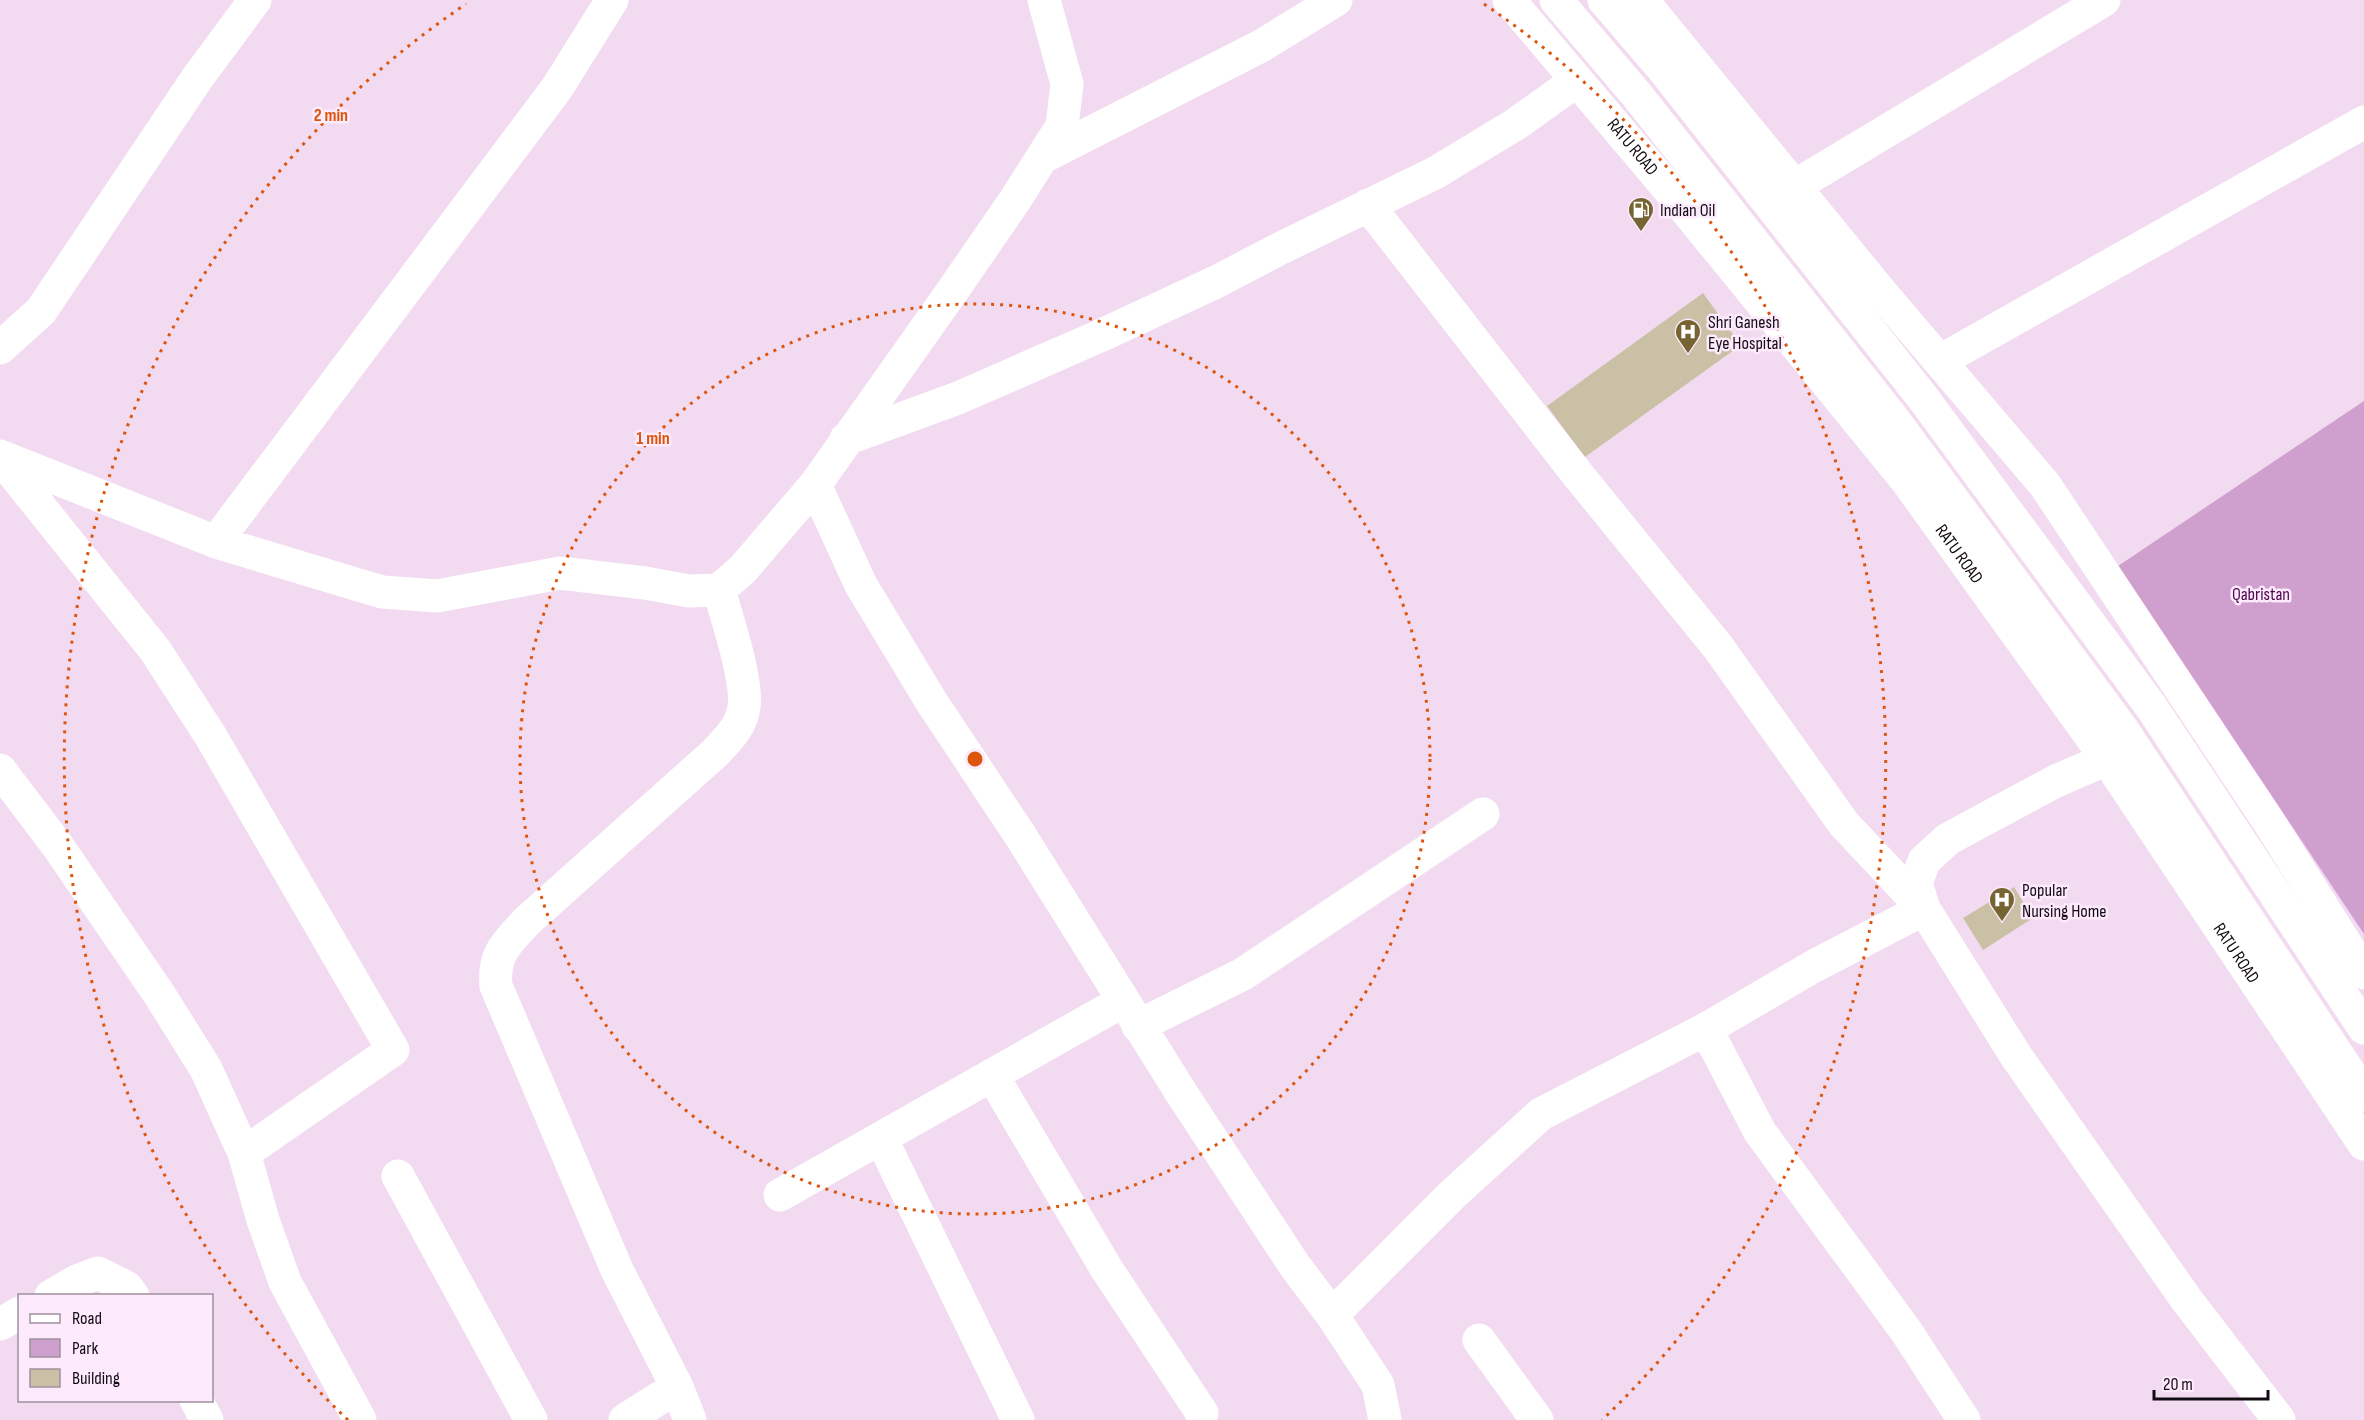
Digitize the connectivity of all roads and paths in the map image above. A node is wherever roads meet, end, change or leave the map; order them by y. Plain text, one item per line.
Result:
1 (255, 0) edge
2 (612, 0) edge
3 (1044, 0) edge
4 (1336, 0) edge
5 (1509, 0) edge
6 (1556, 0) edge
7 (1604, 0) edge
8 (1642, 0) edge
9 (2104, 0) edge
10 (1576, 81) junction
11 (2364, 122) edge
12 (1042, 158) junction
13 (1795, 186) junction
14 (1368, 205) junction
15 (0, 348) edge
16 (1941, 361) junction
17 (846, 439) junction
18 (0, 456) edge
19 (815, 485) junction
20 (216, 542) junction
21 (719, 590) junction
22 (2107, 759) junction
23 (0, 770) edge
24 (1483, 814) dead end
25 (1924, 909) junction
26 (2364, 973) edge
27 (1130, 1013) junction
28 (2364, 1028) edge
29 (1706, 1029) junction
30 (992, 1075) junction
31 (2364, 1095) edge
32 (881, 1138) junction
33 (2364, 1144) edge
34 (244, 1153) junction
35 (398, 1176) dead end
36 (780, 1195) dead end
37 (54, 1294) edge
38 (131, 1294) edge
39 (18, 1314) edge
40 (1332, 1315) junction
41 (0, 1324) edge
42 (1479, 1340) dead end
43 (677, 1387) junction
44 (197, 1402) edge
45 (1202, 1413) dead end
46 (207, 1420) edge
47 (360, 1420) edge
48 (531, 1420) edge
49 (625, 1420) edge
50 (690, 1420) edge
51 (1018, 1420) edge
52 (1385, 1420) edge
53 (1537, 1420) edge
54 (1964, 1420) edge
55 (2278, 1420) edge

1 - 15 street
2 - 20 street
3 - 12 street
4 - 12 street
5 - 10 street, RATU ROAD
6 - 31 street
7 - 28 street
8 - 13 street
9 - 13 street
10 - 14 street
10 - 22 street, RATU ROAD
11 - 16 street
12 - 17 street
13 - 16 street
14 - 17 street
14 - 25 street
16 - 26 street
17 - 19 street
18 - 20 street
18 - 34 street
19 - 21 street
19 - 27 street
20 - 21 street
21 - 43 street
22 - 25 street
22 - 33 street, RATU ROAD
23 - 34 street
24 - 27 street
25 - 29 street
25 - 55 street
27 - 30 street
27 - 40 street
29 - 40 street
29 - 54 street
30 - 32 street
30 - 45 street
32 - 36 street
32 - 51 street
34 - 47 street
35 - 48 street
37 - 38 street
39 - 41 street
40 - 52 street
42 - 53 street
43 - 49 street
43 - 50 street
44 - 46 street

